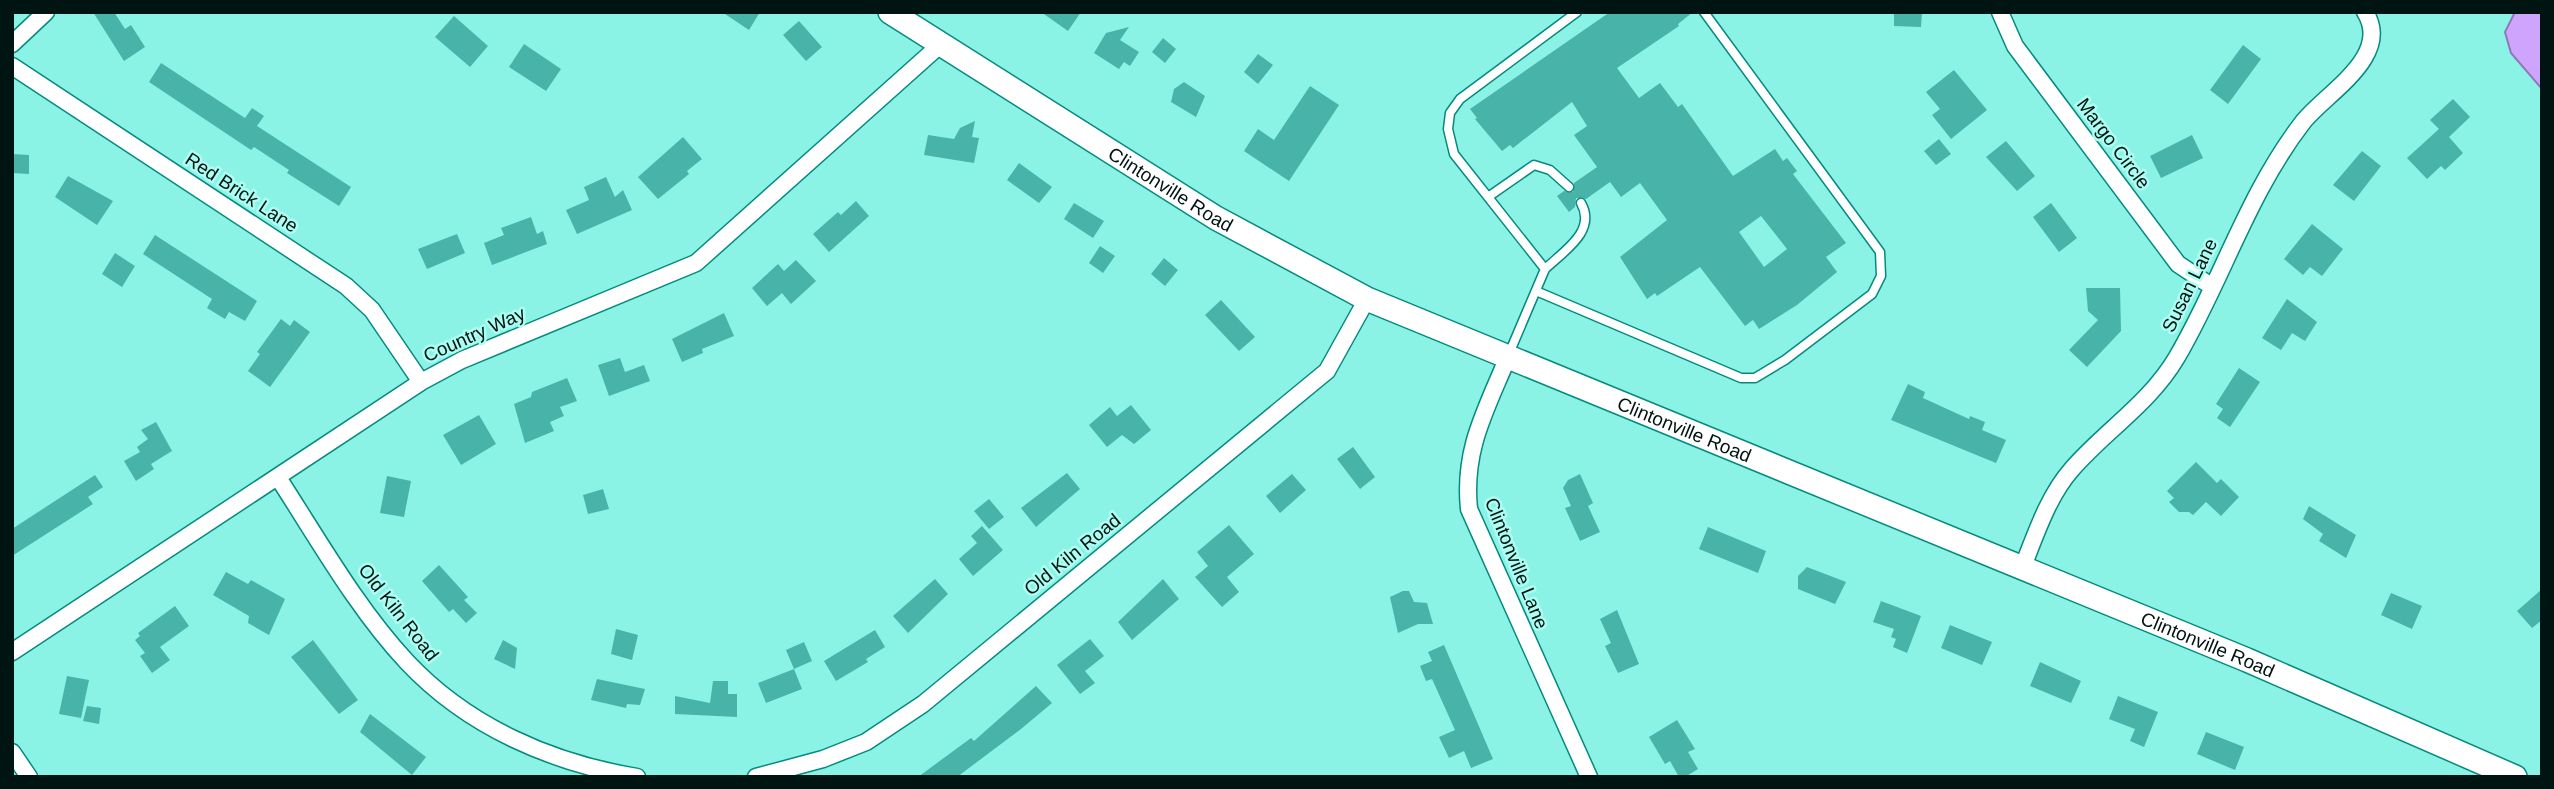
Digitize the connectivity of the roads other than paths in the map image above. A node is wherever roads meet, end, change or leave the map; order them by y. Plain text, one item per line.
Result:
1 (46, 12) edge
2 (890, 12) edge
3 (1577, 12) edge
4 (1704, 12) edge
5 (2000, 12) edge
6 (2365, 12) edge
7 (12, 44) edge
8 (940, 45) junction
9 (12, 66) edge
10 (1569, 187) dead end
11 (1488, 197) junction
12 (1581, 203) dead end
13 (1545, 269) junction
14 (2211, 286) junction
15 (1536, 291) junction
16 (1367, 299) junction
17 (1507, 359) junction
18 (421, 382) junction
19 (279, 479) junction
20 (2022, 569) junction
21 (12, 652) edge
22 (12, 752) edge
23 (29, 777) edge
24 (637, 777) edge
25 (756, 777) edge
26 (1589, 777) edge
27 (2515, 777) edge

1 - 7 street
2 - 8 main road, Clintonville Road
3 - 11 lane
4 - 15 lane
5 - 14 street, Margo Circle
6 - 14 street, Susan Lane
8 - 16 main road, Clintonville Road
8 - 18 street, Country Way
9 - 18 street, Red Brick Lane
10 - 11 lane
11 - 13 lane
12 - 13 lane
13 - 15 lane
14 - 20 street, Susan Lane
15 - 17 lane
16 - 17 main road, Clintonville Road
16 - 25 street, Old Kiln Road
17 - 20 main road, Clintonville Road
17 - 26 street, Clintonville Lane
18 - 19 street, Country Way
19 - 21 street, Country Way
19 - 24 street, Old Kiln Road
20 - 27 main road, Clintonville Road
22 - 23 street

